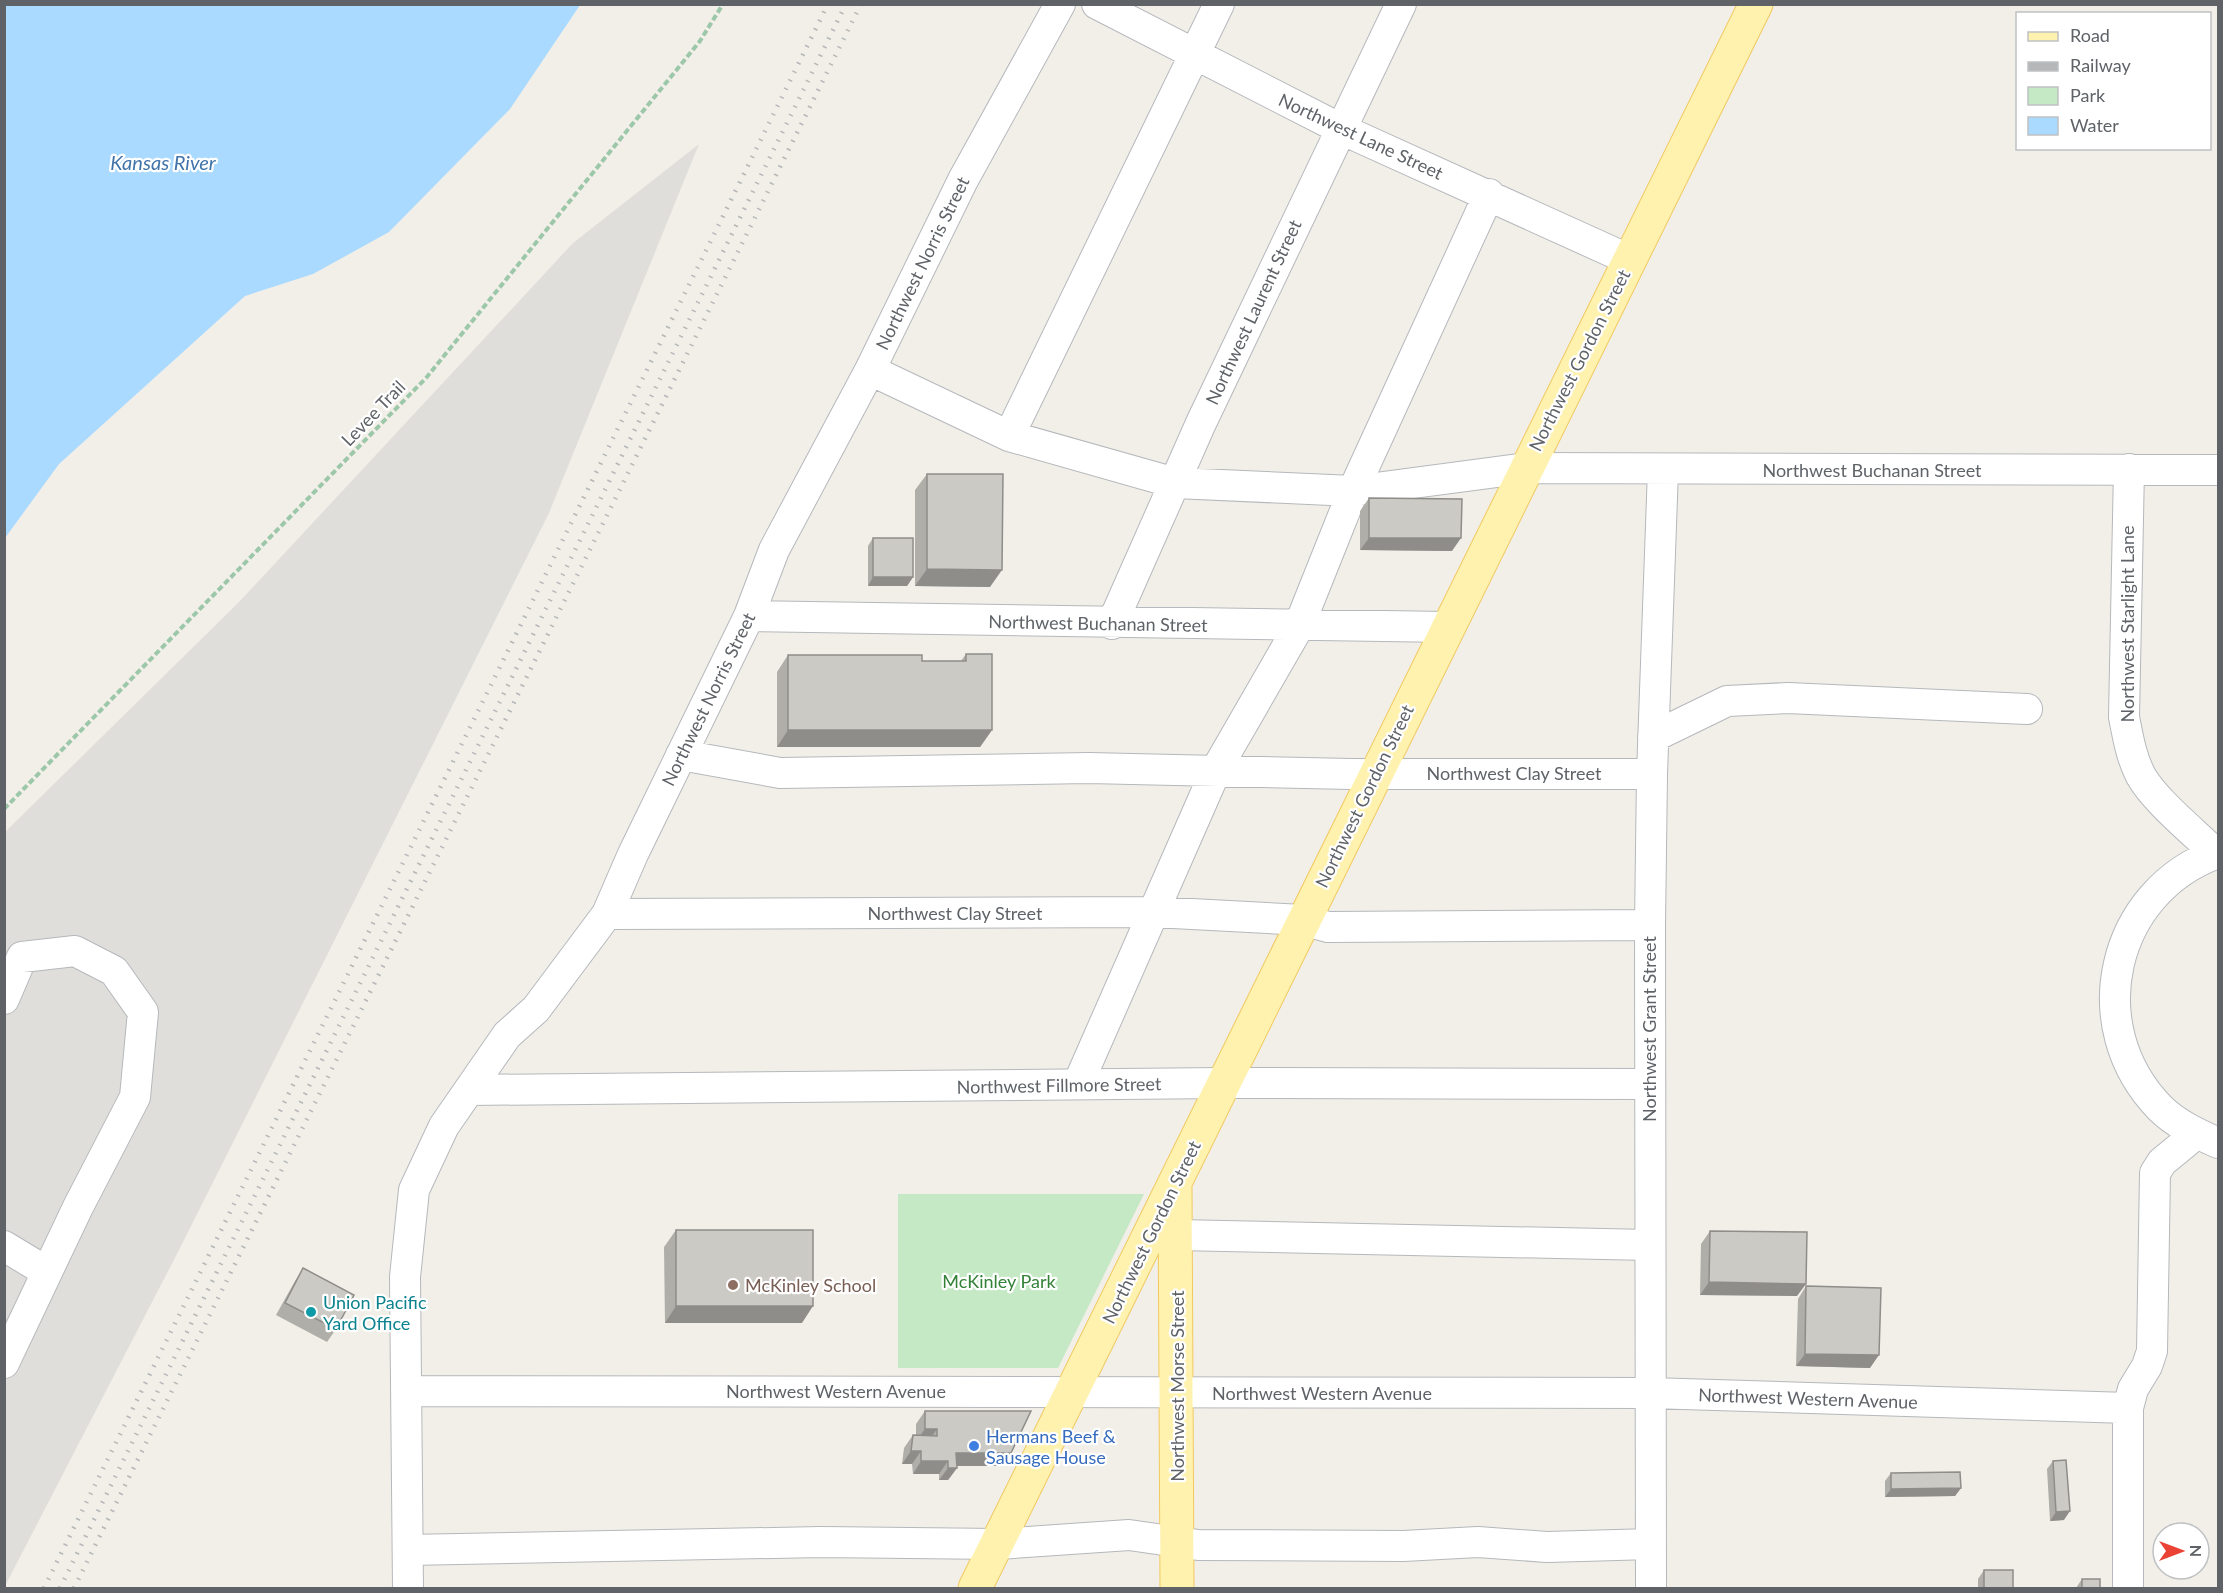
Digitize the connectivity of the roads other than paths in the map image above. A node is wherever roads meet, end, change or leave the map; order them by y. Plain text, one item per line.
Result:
1 (1060, 4) edge
2 (1097, 4) edge
3 (1219, 4) edge
4 (1401, 4) edge
5 (1756, 4) edge
6 (1194, 54) junction
7 (1343, 130) junction
8 (1489, 194) junction
9 (1630, 260) junction
10 (870, 370) junction
11 (1009, 436) junction
12 (1526, 468) junction
13 (2129, 469) junction
14 (1664, 470) junction
15 (2218, 470) edge
16 (1175, 483) junction
17 (1353, 491) junction
18 (749, 616) junction
19 (1112, 624) junction
20 (1299, 626) junction
21 (1448, 627) junction
22 (2027, 709) dead end
23 (1653, 737) junction
24 (681, 755) junction
25 (1216, 770) junction
26 (1376, 773) junction
27 (1652, 774) junction
28 (2217, 854) edge
29 (1154, 912) junction
30 (607, 914) junction
31 (1303, 920) junction
32 (1650, 925) junction
33 (4, 999) edge
34 (1222, 1083) junction
35 (1078, 1084) junction
36 (1648, 1084) junction
37 (469, 1090) junction
38 (2207, 1138) edge
39 (1175, 1184) junction
40 (1177, 1235) junction
41 (1649, 1245) junction
42 (4, 1246) edge
43 (47, 1272) junction
44 (4, 1363) edge
45 (408, 1391) junction
46 (1073, 1391) junction
47 (1650, 1393) junction
48 (1178, 1394) junction
49 (2128, 1408) junction
50 (1177, 1543) junction
51 (998, 1544) junction
52 (1651, 1544) junction
53 (408, 1550) junction
54 (408, 1588) edge
55 (975, 1588) edge
56 (1177, 1588) edge
57 (1651, 1588) edge
58 (2127, 1588) edge

1 - 10 street, Northwest Norris Street
2 - 6 street, Northwest Lane Street
3 - 6 street
4 - 7 street, Northwest Laurent Street
5 - 9 main road, Northwest Gordon Street
6 - 7 street, Northwest Lane Street
6 - 11 street
7 - 8 street, Northwest Lane Street
7 - 16 street, Northwest Laurent Street
8 - 9 street, Northwest Lane Street
8 - 17 street
9 - 12 main road, Northwest Gordon Street
10 - 11 street, Northwest Buchanan Street
10 - 18 street, Northwest Norris Street
11 - 16 street, Northwest Buchanan Street
12 - 14 street, Northwest Buchanan Street
12 - 17 street, Northwest Buchanan Street
12 - 21 main road, Northwest Gordon Street
13 - 14 street, Northwest Buchanan Street
13 - 15 street, Northwest Buchanan Street
13 - 28 street, Northwest Starlight Lane
14 - 23 street, Northwest Grant Street
16 - 17 street, Northwest Buchanan Street
16 - 19 street, Northwest Laurent Street
17 - 20 street
18 - 19 street, Northwest Buchanan Street
18 - 24 street, Northwest Norris Street
19 - 20 street, Northwest Buchanan Street
20 - 21 street, Northwest Buchanan Street
20 - 25 street
21 - 26 main road, Northwest Gordon Street
22 - 23 street
23 - 27 street, Northwest Grant Street
24 - 25 street, Northwest Clay Street
24 - 30 street, Northwest Norris Street
25 - 26 street, Northwest Clay Street
25 - 29 street
26 - 27 street, Northwest Clay Street
26 - 31 main road, Northwest Gordon Street
27 - 32 street, Northwest Grant Street
28 - 38 street
29 - 30 street, Northwest Clay Street
29 - 31 street, Northwest Clay Street
29 - 35 street
30 - 37 street, Northwest Norris Street
31 - 32 street, Northwest Clay Street
31 - 34 main road, Northwest Gordon Street
32 - 36 street, Northwest Grant Street
33 - 43 street
34 - 35 street, Northwest Fillmore Street
34 - 36 street, Northwest Fillmore Street
34 - 39 main road, Northwest Gordon Street
35 - 37 street, Northwest Fillmore Street
36 - 41 street, Northwest Grant Street
37 - 45 street, Northwest Norris Street
38 - 49 street
39 - 40 main road, Northwest Morse Street
39 - 46 main road, Northwest Gordon Street
40 - 41 street
40 - 48 main road, Northwest Morse Street
41 - 47 street, Northwest Grant Street
42 - 43 street
43 - 44 street
45 - 46 street, Northwest Western Avenue
45 - 53 street
46 - 48 street, Northwest Western Avenue
46 - 51 main road, Northwest Gordon Street
47 - 48 street, Northwest Western Avenue
47 - 49 street, Northwest Western Avenue
47 - 52 street, Northwest Grant Street
48 - 50 main road, Northwest Morse Street
49 - 58 street
50 - 51 street
50 - 52 street
50 - 56 main road, Northwest Morse Street
51 - 53 street
51 - 55 main road, Northwest Gordon Street
52 - 57 street, Northwest Grant Street
53 - 54 street

